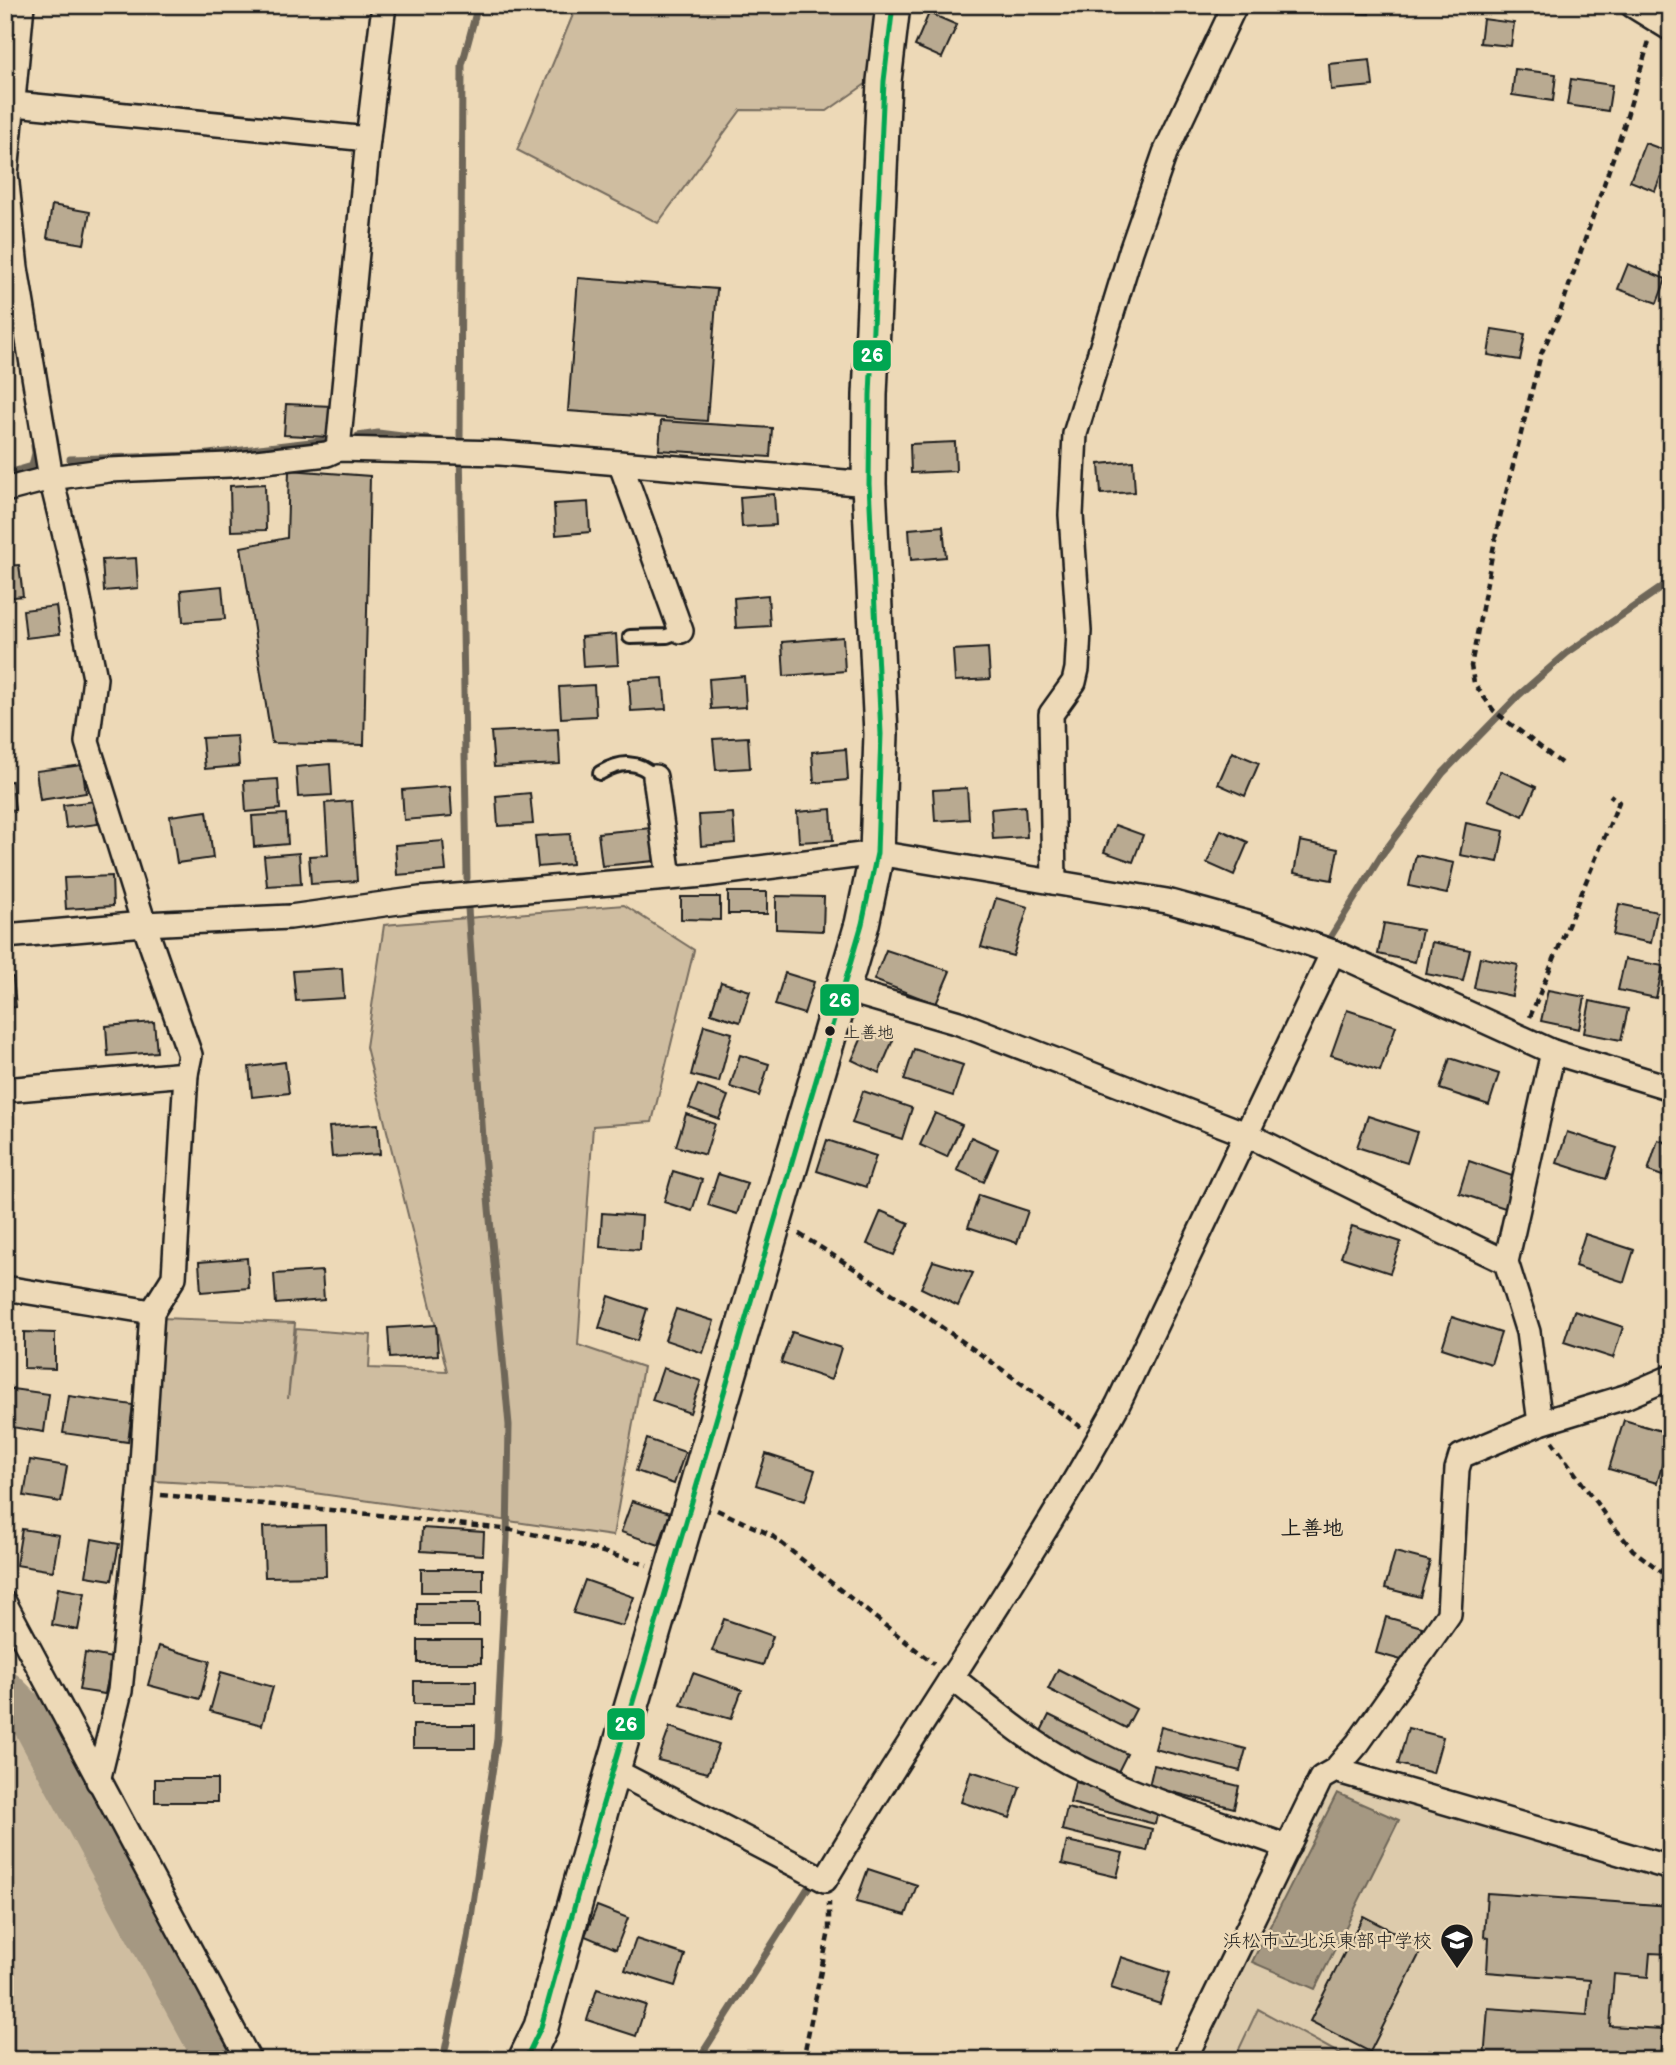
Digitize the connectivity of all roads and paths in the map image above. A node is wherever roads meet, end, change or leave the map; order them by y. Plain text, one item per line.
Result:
1 (22, 5) edge
2 (384, 5) edge
3 (893, 5) edge
4 (1234, 5) edge
5 (1637, 8) edge
6 (1671, 29) edge
7 (9, 103) edge
8 (368, 139) junction
9 (338, 449) junction
10 (621, 465) junction
11 (51, 478) junction
12 (869, 484) junction
13 (5, 491) edge
14 (681, 631) joint
15 (630, 637) dead end
16 (1561, 763) dead end
17 (600, 773) dead end
18 (655, 777) joint
19 (1610, 794) dead end
20 (877, 853) junction
21 (669, 877) junction
22 (1054, 882) junction
23 (144, 924) junction
24 (5, 936) edge
25 (1333, 953) junction
26 (842, 989) junction
27 (1522, 1039) junction
28 (1553, 1052) junction
29 (187, 1074) junction
30 (1671, 1088) edge
31 (5, 1090) edge
32 (1246, 1134) junction
33 (776, 1220) junction
34 (1506, 1262) junction
35 (5, 1288) edge
36 (152, 1312) junction
37 (1671, 1377) edge
38 (1540, 1423) junction
39 (1098, 1440) junction
40 (139, 1493) junction
41 (693, 1502) junction
42 (673, 1572) junction
43 (1671, 1579) edge
44 (5, 1604) edge
45 (946, 1674) junction
46 (1335, 1769) junction
47 (613, 1770) junction
48 (98, 1781) junction
49 (1288, 1847) junction
50 (1671, 1868) edge
51 (819, 1877) junction
52 (249, 2060) edge
53 (525, 2060) edge
54 (803, 2060) edge
55 (1184, 2060) edge

1 - 7 street
2 - 8 street
3 - 12 street
4 - 22 street
5 - 6 street
5 - 16 path
7 - 8 street
7 - 11 street
8 - 9 street
9 - 10 street
9 - 11 street
10 - 12 street
10 - 14 street
11 - 13 street
11 - 23 street
12 - 20 street
14 - 15 lane
17 - 18 lane
18 - 21 street
19 - 27 path
20 - 21 street
20 - 22 street
20 - 26 street
21 - 23 street
22 - 25 street
23 - 24 street
23 - 29 street
25 - 27 street
25 - 32 street
26 - 32 street
26 - 33 street
27 - 28 street
28 - 30 street
28 - 34 street
29 - 31 street
29 - 36 street
32 - 34 street
32 - 39 street
33 - 39 path
33 - 41 street
34 - 38 street
35 - 36 street
36 - 40 street
37 - 38 street
38 - 43 path
38 - 46 street
39 - 45 street
40 - 42 path
40 - 48 street
41 - 42 street
41 - 45 path
42 - 47 street
44 - 48 street
45 - 49 street
45 - 51 street
46 - 49 street
46 - 50 street
47 - 51 street
47 - 53 street
48 - 52 street
49 - 55 street
51 - 54 path

